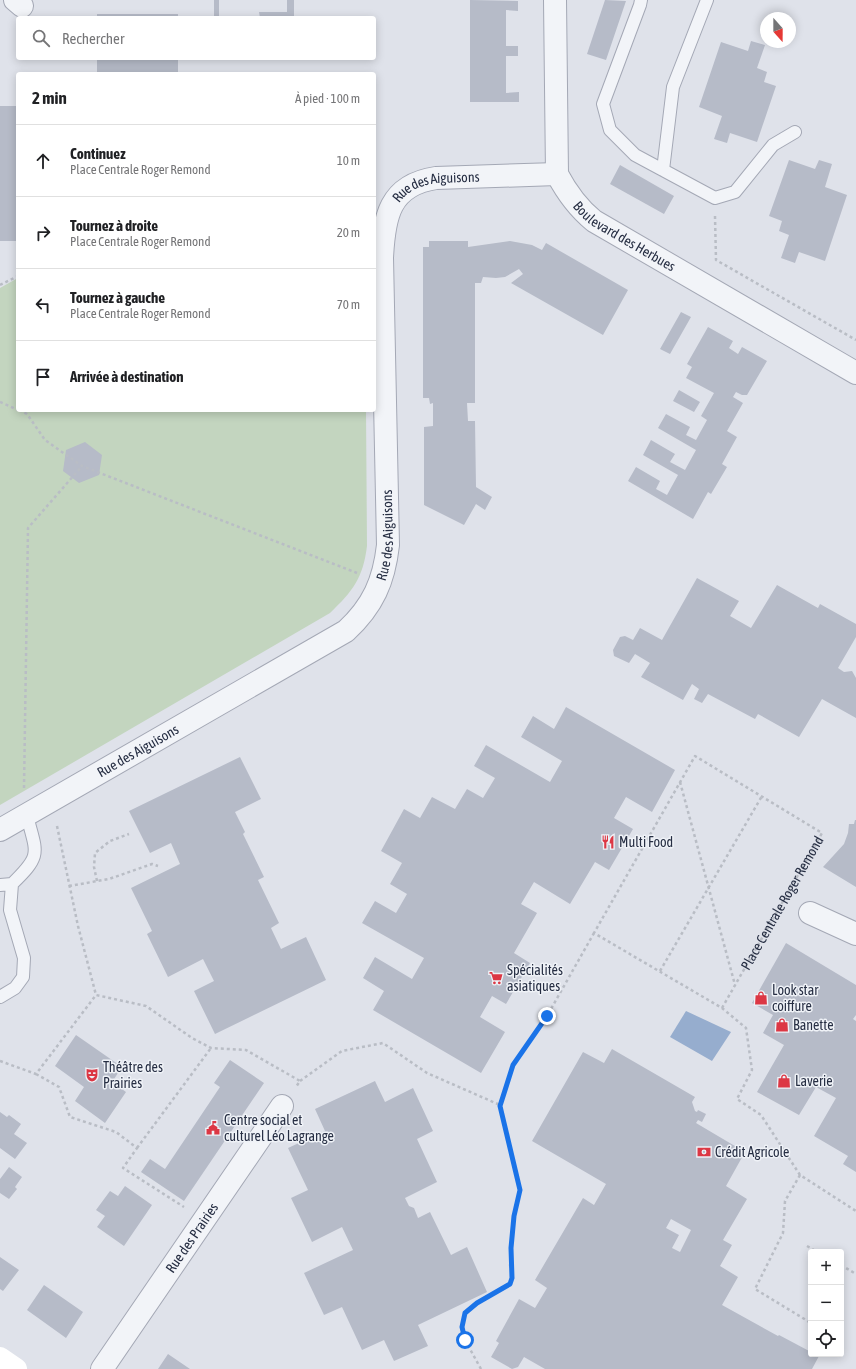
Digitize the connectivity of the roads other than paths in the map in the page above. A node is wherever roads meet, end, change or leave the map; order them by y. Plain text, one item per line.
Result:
1 (555, 0) edge
2 (641, 0) edge
3 (707, 0) edge
4 (795, 132) dead end
5 (663, 170) junction
6 (557, 174) junction
7 (856, 373) edge
8 (27, 816) junction
9 (0, 830) edge
10 (12, 884) junction
11 (0, 885) edge
12 (810, 913) dead end
13 (856, 934) edge
14 (0, 997) edge
15 (282, 1106) road end
16 (0, 1358) edge
17 (16, 1369) edge
18 (102, 1369) edge

1 - 6 street, Boulevard des Herbues
2 - 5 lane
3 - 5 lane
4 - 5 lane
6 - 7 street, Boulevard des Herbues
6 - 8 street, Rue des Aiguisons
8 - 9 street, Rue des Aiguisons
8 - 10 lane
10 - 11 lane
10 - 14 lane
12 - 13 street
15 - 18 street, Rue des Prairies
16 - 17 main road

